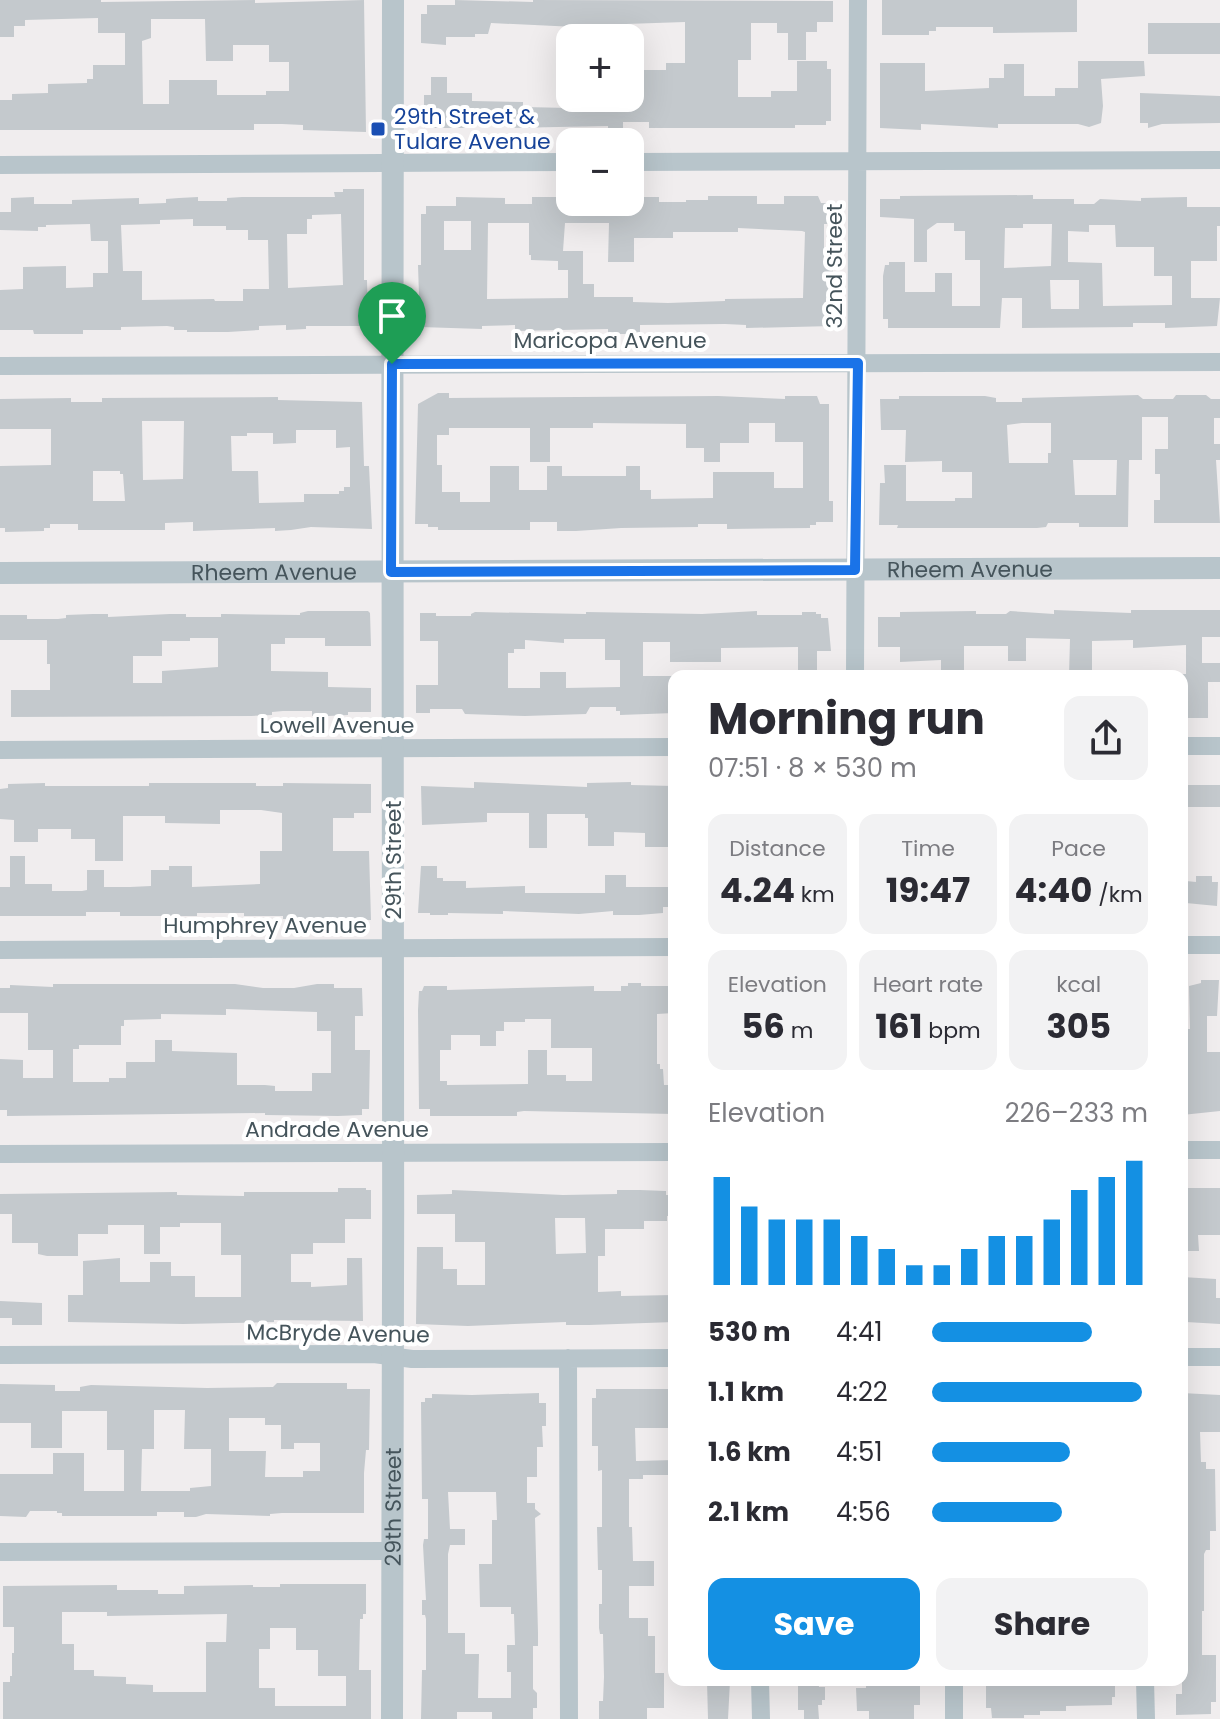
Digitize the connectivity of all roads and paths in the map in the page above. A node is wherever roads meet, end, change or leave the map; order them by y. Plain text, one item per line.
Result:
1 (393, 0) edge
2 (858, 0) edge
3 (1220, 160) edge
4 (392, 162) junction
5 (556, 162) edge
6 (644, 162) edge
7 (858, 162) junction
8 (0, 165) edge
9 (1220, 362) edge
10 (858, 363) junction
11 (392, 364) junction
12 (0, 366) edge
13 (1220, 568) edge
14 (855, 570) junction
15 (391, 572) junction
16 (0, 573) edge
17 (855, 670) edge
18 (1188, 746) edge
19 (1220, 746) edge
20 (668, 747) edge
21 (393, 749) junction
22 (0, 750) edge
23 (1188, 945) edge
24 (1220, 945) edge
25 (668, 947) edge
26 (393, 949) junction
27 (0, 950) edge
28 (1188, 1150) edge
29 (1220, 1150) edge
30 (668, 1152) edge
31 (394, 1153) junction
32 (0, 1154) edge
33 (0, 1355) edge
34 (395, 1357) junction
35 (1188, 1357) edge
36 (1220, 1357) edge
37 (568, 1358) junction
38 (668, 1358) edge
39 (393, 1551) junction
40 (0, 1552) edge
41 (760, 1686) edge
42 (954, 1686) edge
43 (1145, 1686) edge
44 (392, 1719) edge
45 (569, 1719) edge
46 (761, 1719) edge
47 (954, 1719) edge
48 (1146, 1719) edge

1 - 4 street, 29th Street
2 - 7 street, 32nd Street
3 - 7 street
4 - 5 street
4 - 8 street
4 - 11 street, 29th Street
6 - 7 street
7 - 10 street, 32nd Street
9 - 10 street, Maricopa Avenue
10 - 11 street, Maricopa Avenue
10 - 14 street, 32nd Street
11 - 12 street, Maricopa Avenue
11 - 15 street, 29th Street
13 - 14 street, Rheem Avenue
14 - 15 street, Rheem Avenue
14 - 17 street, 32nd Street
15 - 16 street, Rheem Avenue
15 - 21 street, 29th Street
18 - 19 street
20 - 21 street, Lowell Avenue
21 - 22 street, Lowell Avenue
21 - 26 street, 29th Street
23 - 24 street
25 - 26 street, Humphrey Avenue
26 - 27 street, Humphrey Avenue
26 - 31 street, 29th Street
28 - 29 street
30 - 31 street, Andrade Avenue
31 - 32 street, Andrade Avenue
31 - 34 street, 29th Street
33 - 34 street, McBryde Avenue
34 - 37 street, McBryde Avenue
34 - 39 street, 29th Street
35 - 36 street
37 - 38 street, McBryde Avenue
37 - 45 street
39 - 40 street
39 - 44 street, 29th Street
41 - 46 street
42 - 47 street
43 - 48 street

